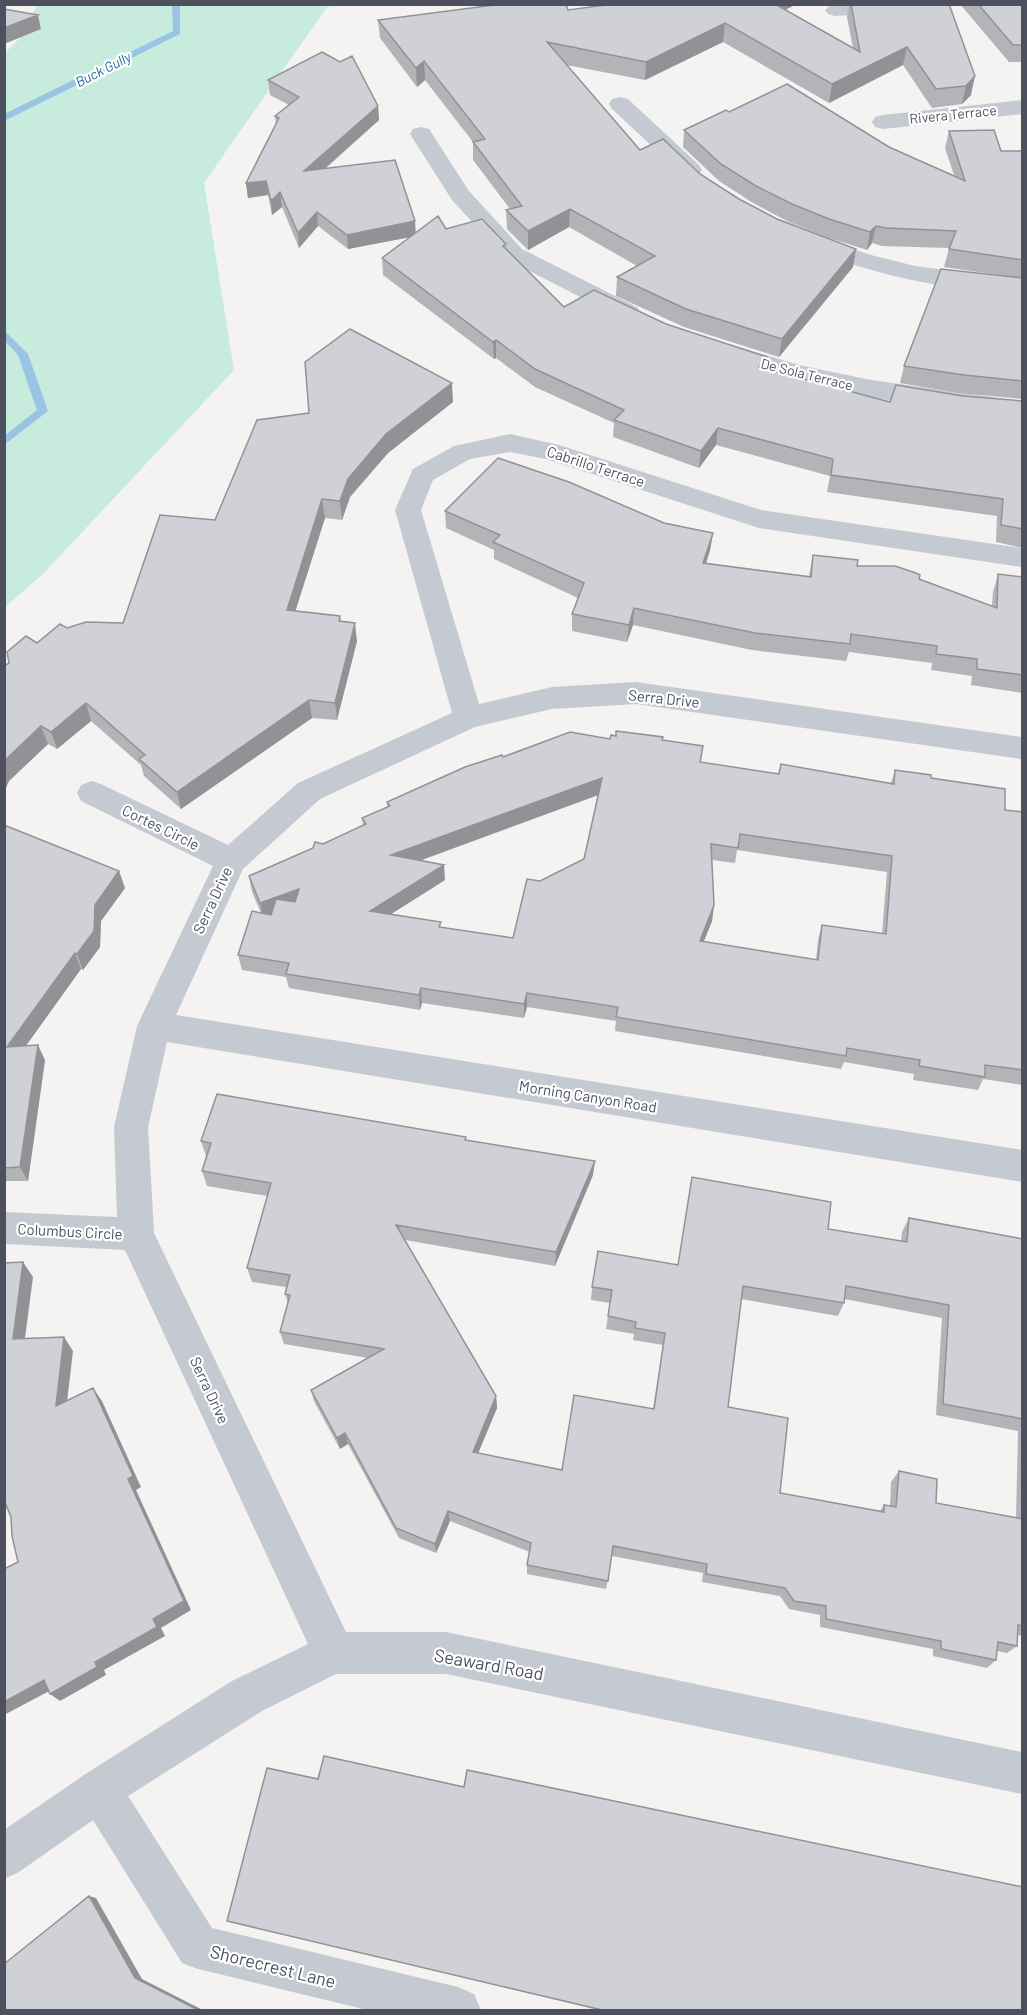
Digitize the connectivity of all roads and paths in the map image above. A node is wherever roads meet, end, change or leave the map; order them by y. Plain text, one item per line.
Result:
1 (929, 4) edge
2 (835, 10) dead end
3 (620, 104) dead end
4 (1023, 107) edge
5 (884, 122) dead end
6 (422, 134) dead end
7 (704, 181) edge
8 (792, 233) edge
9 (1023, 288) edge
10 (645, 320) edge
11 (704, 344) edge
12 (1023, 409) edge
13 (1023, 558) edge
14 (468, 718) junction
15 (1023, 747) edge
16 (92, 793) dead end
17 (231, 861) junction
18 (154, 1026) junction
19 (1023, 1166) edge
20 (4, 1228) edge
21 (136, 1234) junction
22 (334, 1653) junction
23 (1023, 1773) edge
24 (99, 1790) junction
25 (4, 1857) edge
26 (458, 2010) edge

1 - 2 street
3 - 7 street
4 - 5 street, Rivera Terrace
6 - 10 street
8 - 9 street
11 - 12 street, De Sola Terrace
13 - 14 street, Cabrillo Terrace
14 - 15 street, Serra Drive
14 - 17 street, Serra Drive
16 - 17 street, Cortes Circle
17 - 18 street, Serra Drive
18 - 19 street, Morning Canyon Road
18 - 21 street, Serra Drive
20 - 21 street, Columbus Circle
21 - 22 street, Serra Drive
22 - 23 street, Seaward Road
22 - 24 street, Seaward Road
24 - 25 street, Seaward Road
24 - 26 street, Shorecrest Lane

